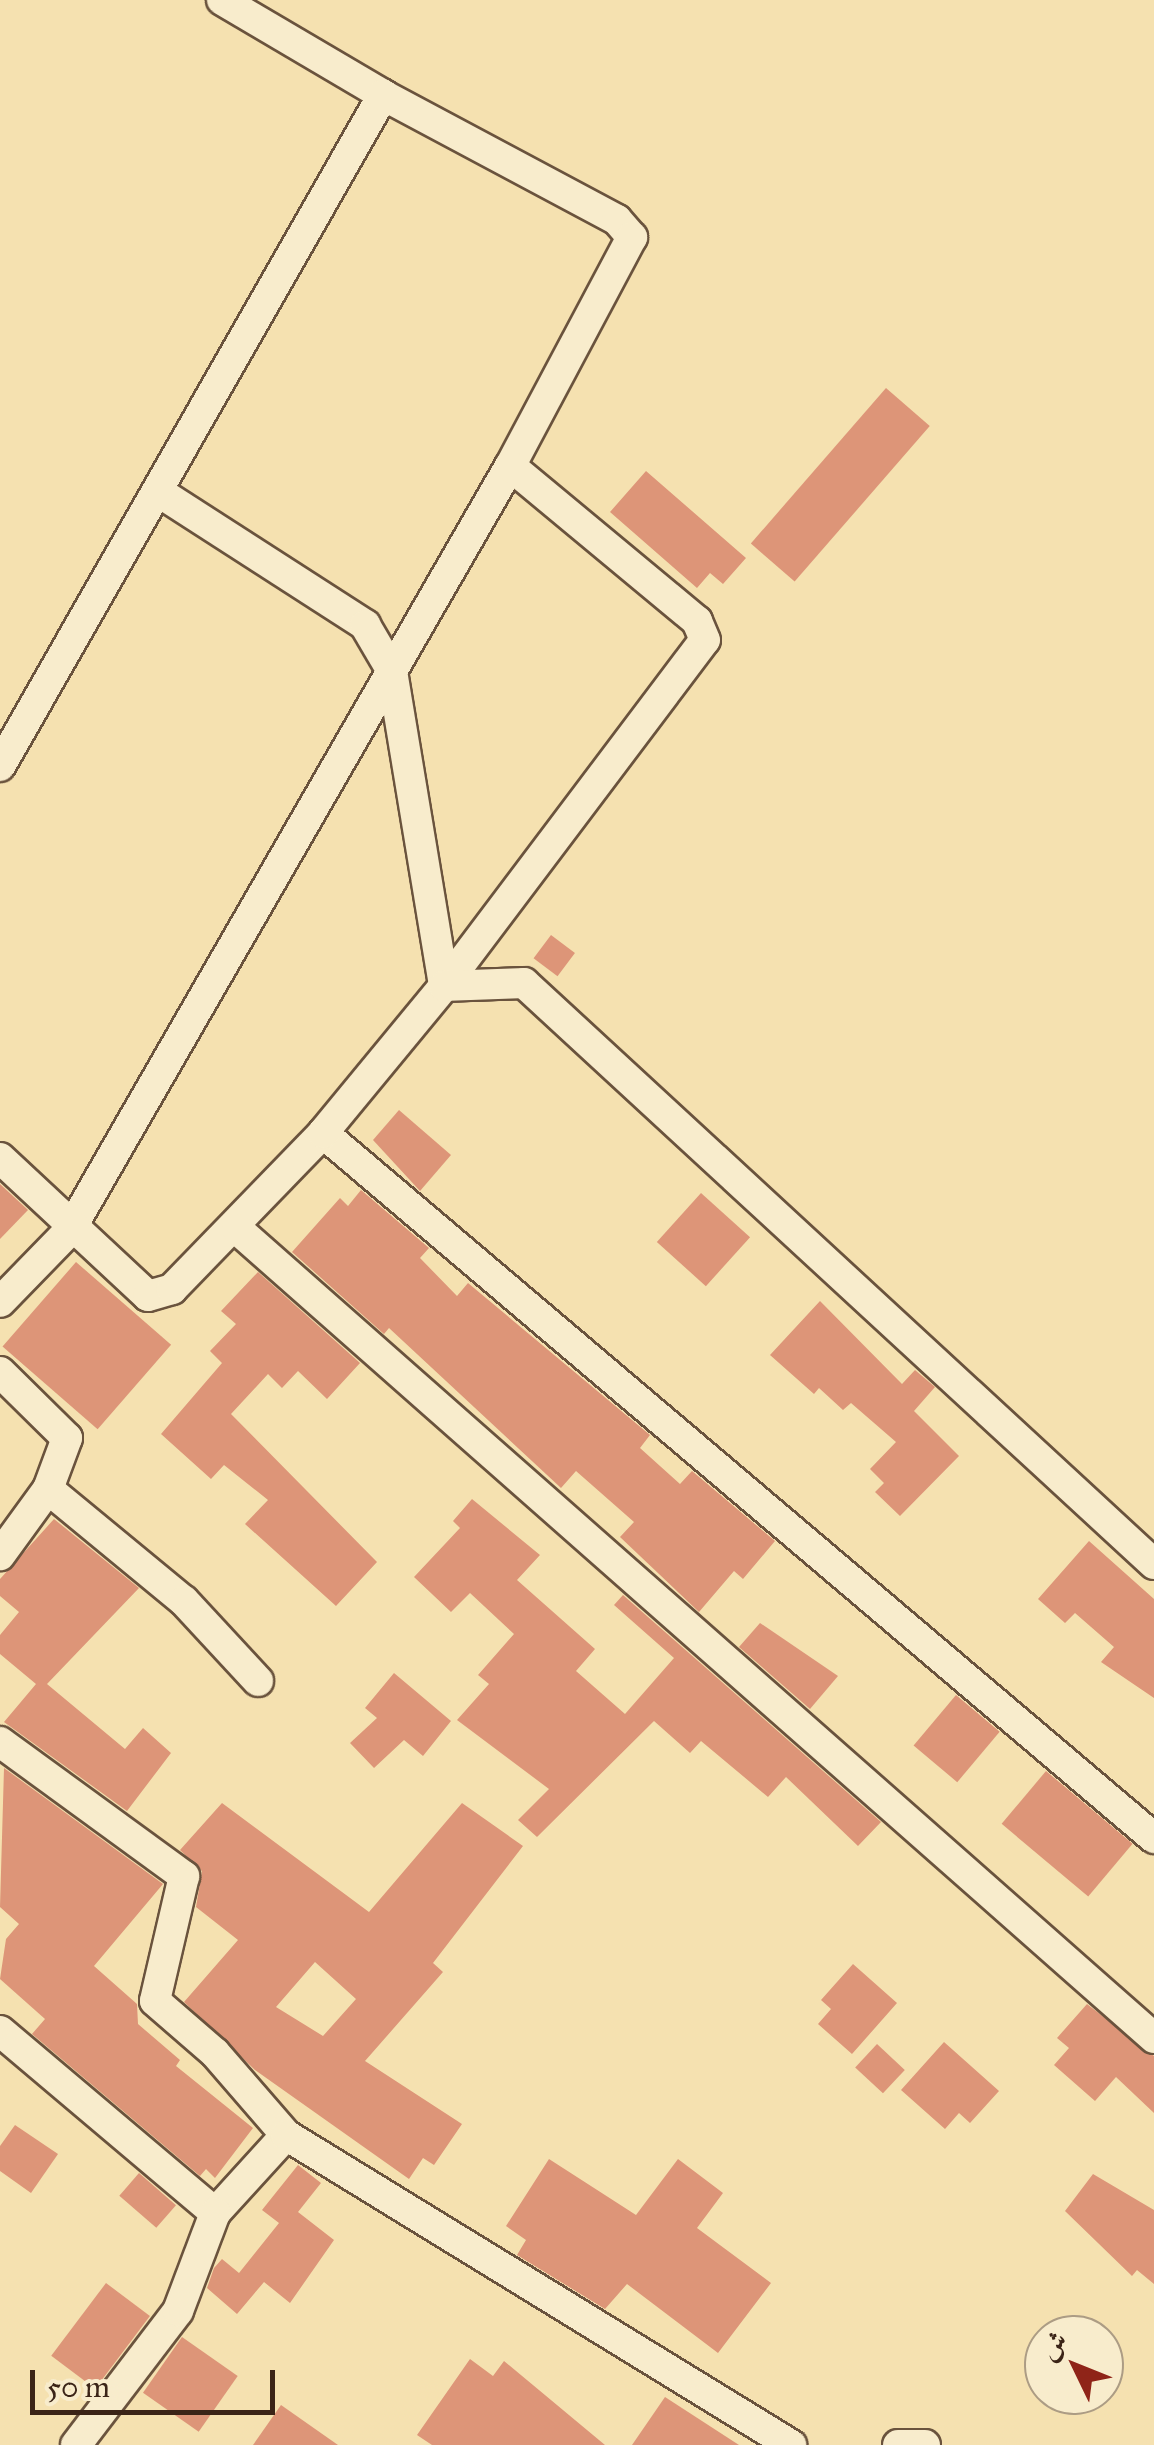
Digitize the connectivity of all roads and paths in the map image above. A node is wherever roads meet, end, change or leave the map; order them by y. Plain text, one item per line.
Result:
1 (222, 0) edge
2 (383, 95) junction
3 (510, 466) junction
4 (162, 494) junction
5 (392, 671) junction
6 (0, 766) edge
7 (444, 986) junction
8 (324, 1133) junction
9 (0, 1158) edge
10 (237, 1229) junction
11 (70, 1230) junction
12 (0, 1302) edge
13 (0, 1372) edge
14 (48, 1489) junction
15 (0, 1555) edge
16 (1154, 1564) edge
17 (258, 1681) dead end
18 (0, 1742) edge
19 (1154, 1838) edge
20 (0, 2031) edge
21 (1154, 2038) edge
22 (286, 2135) junction
23 (215, 2213) junction
24 (76, 2445) edge
25 (791, 2445) edge
26 (898, 2445) edge
27 (925, 2445) edge

1 - 2 street
2 - 3 street
2 - 4 street
3 - 5 street
3 - 7 street
4 - 5 street
4 - 6 street
5 - 7 street
5 - 11 street
7 - 8 street
7 - 16 street
8 - 10 street
8 - 19 street
9 - 11 street
10 - 11 street
10 - 21 street
11 - 12 street
13 - 14 street
14 - 15 street
14 - 17 street
18 - 22 street
20 - 23 street
22 - 23 street
22 - 25 street
23 - 24 street
26 - 27 street

